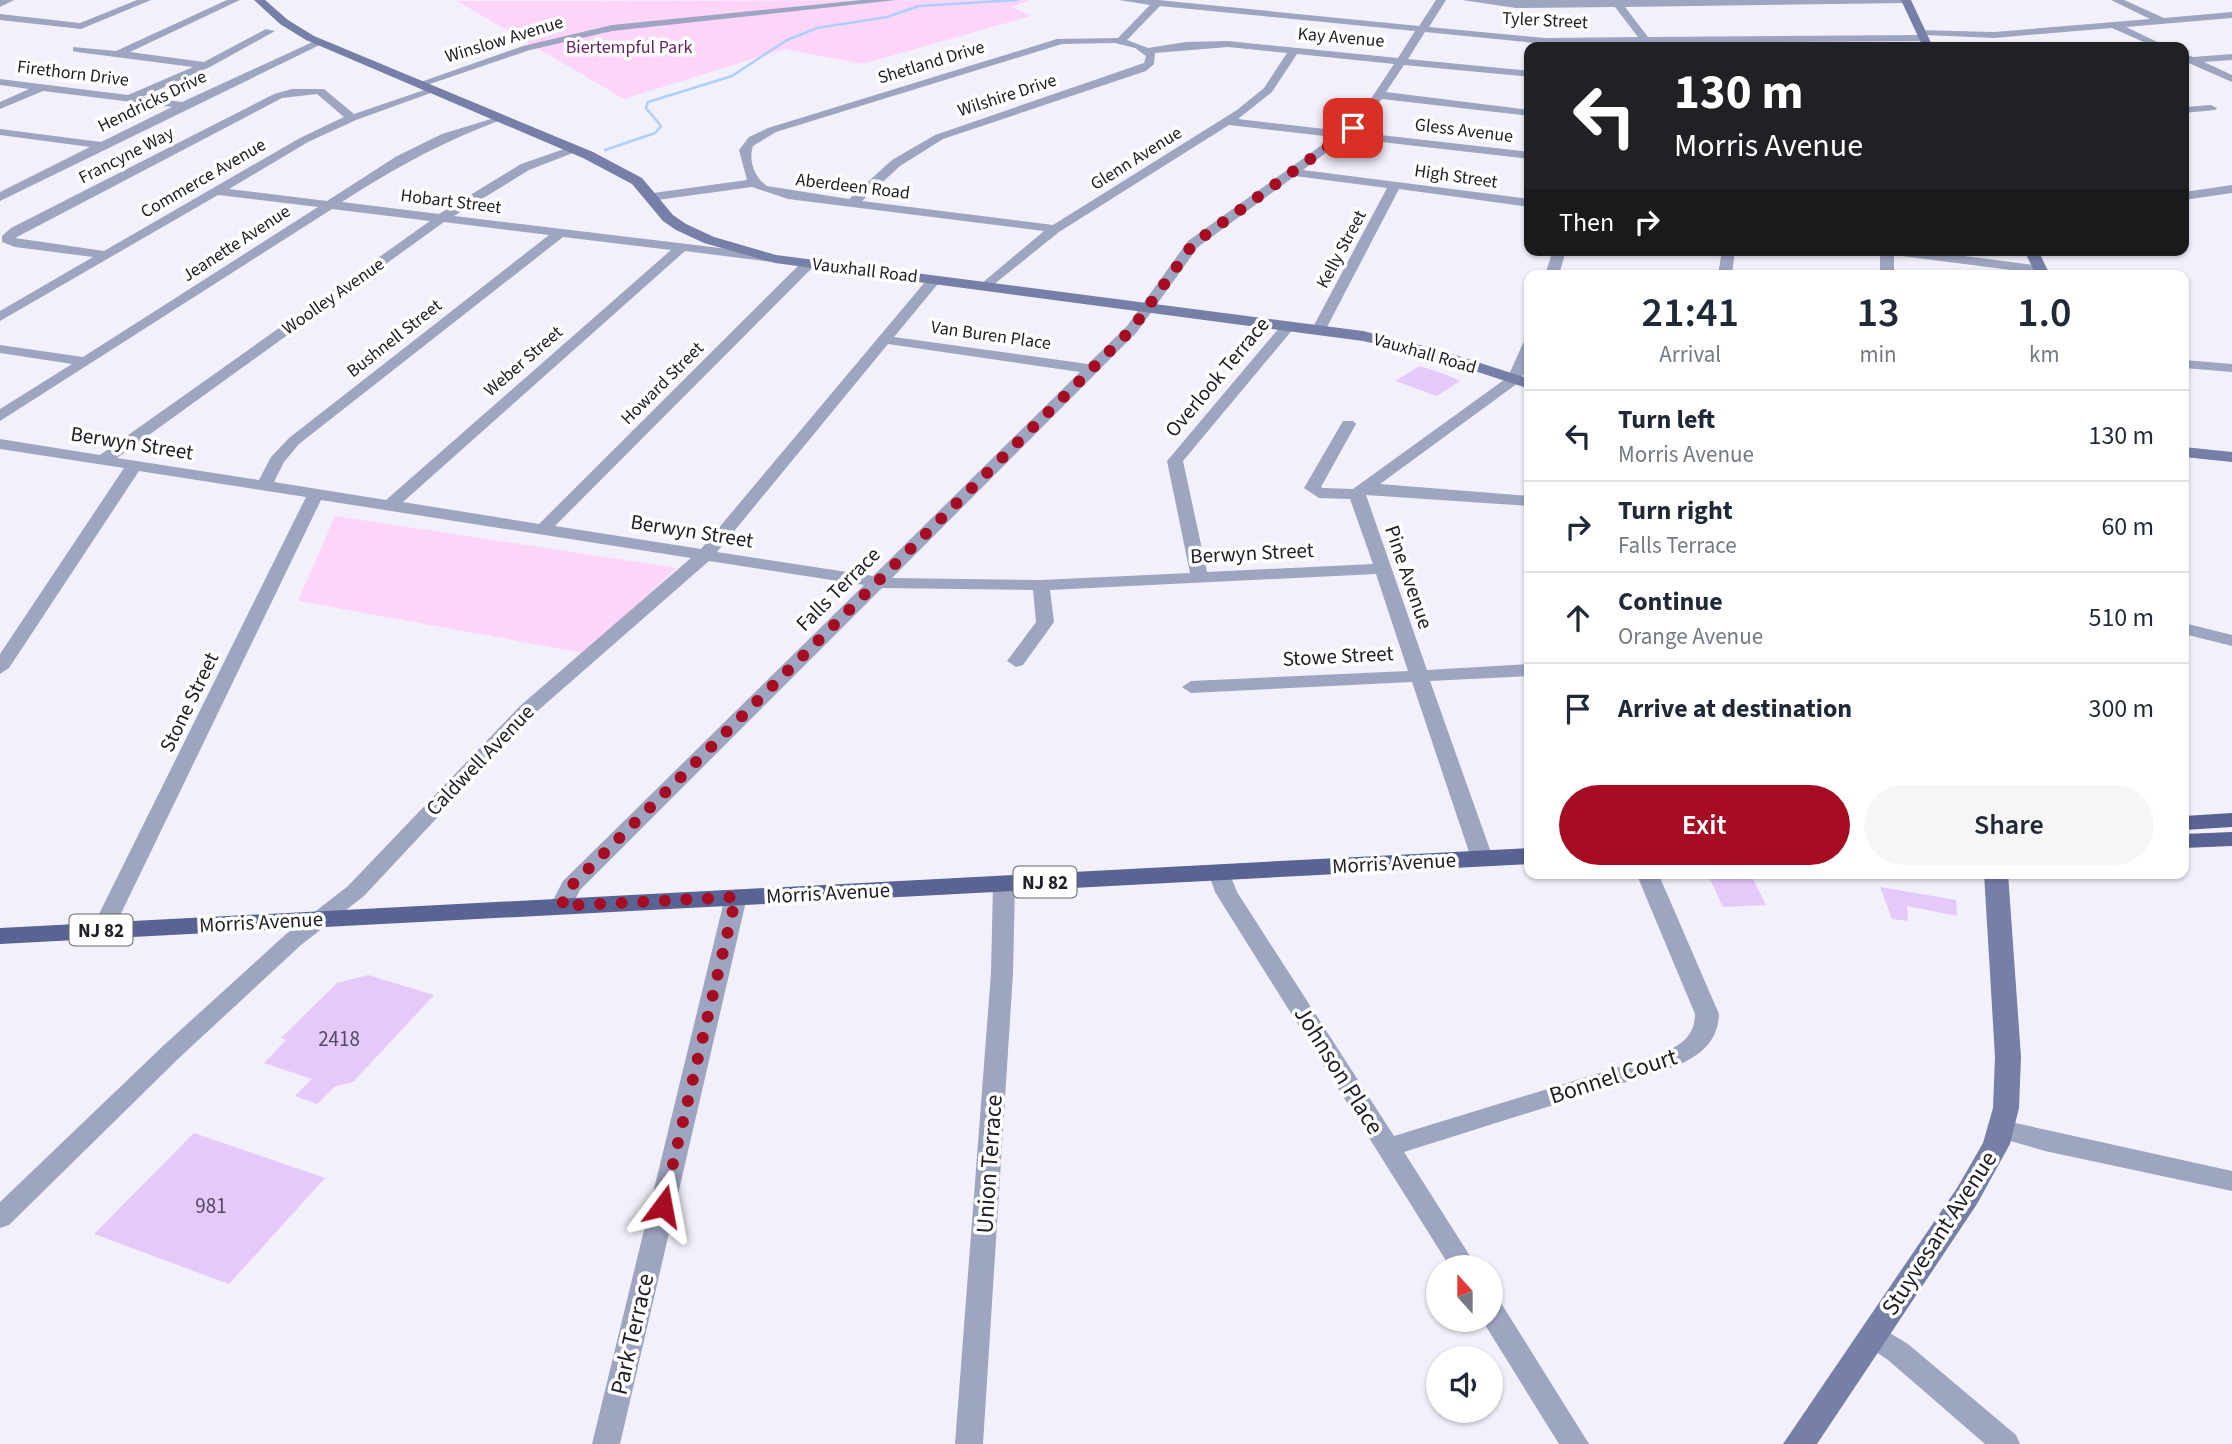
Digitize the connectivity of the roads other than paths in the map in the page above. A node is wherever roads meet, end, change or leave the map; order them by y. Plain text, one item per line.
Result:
1 (146, 0) edge
2 (235, 0) edge
3 (259, 0) edge
4 (891, 0) edge
5 (1124, 0) edge
6 (1441, 0) edge
7 (1467, 0) edge
8 (1906, 0) edge
9 (2116, 0) edge
10 (1158, 3) junction
11 (1618, 4) junction
12 (2232, 15) edge
13 (0, 17) edge
14 (2162, 20) junction
15 (2113, 25) junction
16 (1424, 27) junction
17 (270, 31) dead end
18 (1925, 39) edge
19 (1120, 41) junction
20 (321, 42) junction
21 (1578, 42) edge
22 (1643, 42) edge
23 (1840, 42) edge
24 (2152, 42) edge
25 (77, 49) dead end
26 (1294, 50) junction
27 (1148, 51) junction
28 (119, 54) junction
29 (2232, 57) edge
30 (1402, 60) junction
31 (2189, 60) edge
32 (2189, 61) edge
33 (206, 65) junction
34 (1524, 73) edge
35 (2232, 79) edge
36 (0, 82) edge
37 (44, 86) junction
38 (427, 87) junction
39 (1379, 95) junction
40 (131, 98) junction
41 (184, 105) junction
42 (0, 106) edge
43 (2211, 108) dead end
44 (2189, 110) edge
45 (1524, 112) edge
46 (500, 117) junction
47 (352, 118) junction
48 (1226, 121) junction
49 (0, 132) edge
50 (1344, 134) junction
51 (100, 145) junction
52 (574, 149) junction
53 (1524, 155) edge
54 (1294, 172) junction
55 (754, 183) junction
56 (1395, 186) junction
57 (216, 191) junction
58 (2226, 193) edge
59 (2189, 196) edge
60 (0, 197) edge
61 (650, 197) junction
62 (1524, 202) edge
63 (852, 203) junction
64 (328, 204) junction
65 (442, 218) junction
66 (1055, 229) junction
67 (561, 232) junction
68 (682, 247) junction
69 (107, 255) junction
70 (1929, 256) edge
71 (775, 259) junction
72 (809, 263) junction
73 (2028, 270) edge
74 (935, 279) junction
75 (987, 286) junction
76 (1152, 306) junction
77 (0, 317) edge
78 (1289, 325) junction
79 (1320, 329) junction
80 (887, 340) junction
81 (0, 349) edge
82 (1524, 360) edge
83 (84, 361) junction
84 (2189, 364) edge
85 (2232, 368) edge
86 (1090, 369) junction
87 (1521, 382) edge
88 (0, 416) edge
89 (1348, 424) dead end
90 (0, 444) edge
91 (2189, 453) edge
92 (2232, 457) edge
93 (102, 461) junction
94 (133, 467) junction
95 (264, 486) junction
96 (1360, 491) junction
97 (316, 494) junction
98 (1524, 501) edge
99 (390, 505) junction
100 (542, 530) junction
101 (704, 556) junction
102 (1383, 569) junction
103 (1200, 578) junction
104 (876, 582) junction
105 (1041, 585) junction
106 (2189, 629) edge
107 (2232, 640) edge
108 (1016, 662) dead end
109 (0, 668) edge
110 (1524, 670) edge
111 (1418, 675) junction
112 (1191, 687) dead end
113 (2232, 820) edge
114 (2189, 823) edge
115 (2232, 839) edge
116 (2189, 841) edge
117 (1524, 856) edge
118 (1482, 858) junction
119 (1219, 872) junction
120 (1650, 879) edge
121 (1996, 879) edge
122 (1004, 884) junction
123 (736, 897) junction
124 (561, 906) junction
125 (321, 920) junction
126 (103, 930) junction
127 (0, 936) edge
128 (2002, 1129) junction
129 (1388, 1147) junction
130 (2232, 1181) edge
131 (0, 1217) edge
132 (1456, 1255) edge
133 (1503, 1330) edge
134 (1873, 1335) junction
135 (606, 1444) edge
136 (969, 1444) edge
137 (1575, 1444) edge
138 (1799, 1444) edge
139 (2006, 1444) edge

1 - 13 street
2 - 28 street
3 - 20 street, Vauxhall Road
4 - 38 street, Winslow Avenue
5 - 10 street, Tyler Street
6 - 16 street
7 - 11 street
8 - 11 street
8 - 18 street
9 - 14 street
10 - 16 street, Tyler Street
10 - 19 street
11 - 22 street
12 - 14 street, Tyler Street
14 - 15 street, Tyler Street
15 - 18 street, Tyler Street
15 - 24 street
16 - 21 street, Tyler Street
16 - 30 street
17 - 33 street
18 - 23 street, Tyler Street
19 - 27 street
19 - 55 street, Shetland Drive
20 - 38 street, Vauxhall Road
20 - 41 street, Hendricks Drive
25 - 28 street
26 - 27 street, Kay Avenue
26 - 30 street, Kay Avenue
26 - 48 street, Glenn Avenue
27 - 63 street, Wilshire Drive
28 - 33 street
29 - 31 street
30 - 34 street, Kay Avenue
30 - 39 street
32 - 35 street
33 - 40 street
36 - 37 street, Firethorn Drive
37 - 40 street, Firethorn Drive
37 - 42 street
38 - 46 street, Vauxhall Road
38 - 47 street, Commerce Avenue
39 - 45 street
39 - 50 street
40 - 41 street, Firethorn Drive
41 - 51 street, Hendricks Drive
43 - 44 street
46 - 52 street, Vauxhall Road
46 - 64 street, Jeanette Avenue
47 - 57 street, Commerce Avenue
47 - 69 street, Francyne Way
48 - 50 street, Gless Avenue
48 - 66 street, Glenn Avenue
49 - 51 street
50 - 53 street, Gless Avenue
50 - 54 street
51 - 60 street, Hendricks Drive
52 - 61 street, Vauxhall Road
52 - 65 street, Woolley Avenue
54 - 56 street, High Street
54 - 76 street
55 - 61 street, Aberdeen Road
55 - 63 street, Aberdeen Road
56 - 62 street, High Street
56 - 79 street, Kelly Street
57 - 64 street, Hobart Street
57 - 69 street, Commerce Avenue
58 - 59 street
61 - 71 street, Vauxhall Road
63 - 66 street, Aberdeen Road
64 - 65 street, Hobart Street
64 - 83 street, Jeanette Avenue
65 - 67 street, Hobart Street
65 - 93 street, Woolley Avenue
66 - 75 street, Glenn Avenue
67 - 68 street, Hobart Street
67 - 95 street, Bushnell Street
68 - 71 street, Hobart Street
68 - 99 street, Weber Street
69 - 77 street, Commerce Avenue
70 - 73 street
71 - 72 street, Vauxhall Road
72 - 74 street, Vauxhall Road
72 - 100 street, Howard Street
74 - 75 street, Vauxhall Road
74 - 80 street, Caldwell Avenue
75 - 76 street, Vauxhall Road
76 - 78 street, Vauxhall Road
76 - 86 street, Falls Terrace
78 - 79 street, Vauxhall Road
78 - 103 street, Overlook Terrace
79 - 87 street, Vauxhall Road
80 - 86 street, Van Buren Place
80 - 101 street, Caldwell Avenue
81 - 83 street
82 - 87 street
83 - 88 street, Jeanette Avenue
84 - 85 street
86 - 104 street, Falls Terrace
87 - 96 street
89 - 96 street
90 - 93 street, Berwyn Street
91 - 92 street
93 - 94 street, Berwyn Street
94 - 95 street, Berwyn Street
94 - 109 street
95 - 97 street, Berwyn Street
96 - 98 street
96 - 102 street, Pine Avenue
97 - 99 street, Berwyn Street
97 - 126 street, Stone Street
99 - 100 street, Berwyn Street
100 - 101 street, Berwyn Street
101 - 104 street, Berwyn Street
101 - 125 street, Caldwell Avenue
102 - 103 street, Berwyn Street
102 - 111 street, Pine Avenue
103 - 105 street, Berwyn Street
104 - 105 street, Berwyn Street
104 - 124 street, Falls Terrace
105 - 108 street
106 - 107 street
110 - 111 street, Stowe Street
111 - 112 street, Stowe Street
111 - 118 street, Pine Avenue
113 - 114 main road
115 - 116 main road
117 - 118 main road, Morris Avenue / NJ 82
118 - 119 main road, Morris Avenue / NJ 82
119 - 122 main road, Morris Avenue / NJ 82
119 - 129 street, Johnson Place
120 - 129 street, Bonnel Court
121 - 128 street, Stuyvesant Avenue
122 - 123 main road, Morris Avenue / NJ 82
122 - 136 street, Union Terrace
123 - 124 main road, Morris Avenue / NJ 82
123 - 135 street, Park Terrace
124 - 125 main road, Morris Avenue / NJ 82
125 - 126 main road, Morris Avenue / NJ 82
125 - 131 street, Caldwell Avenue
126 - 127 main road, Morris Avenue / NJ 82
128 - 130 street
128 - 134 street, Stuyvesant Avenue
129 - 132 street, Johnson Place
133 - 137 street
134 - 138 street, Stuyvesant Avenue
134 - 139 street

